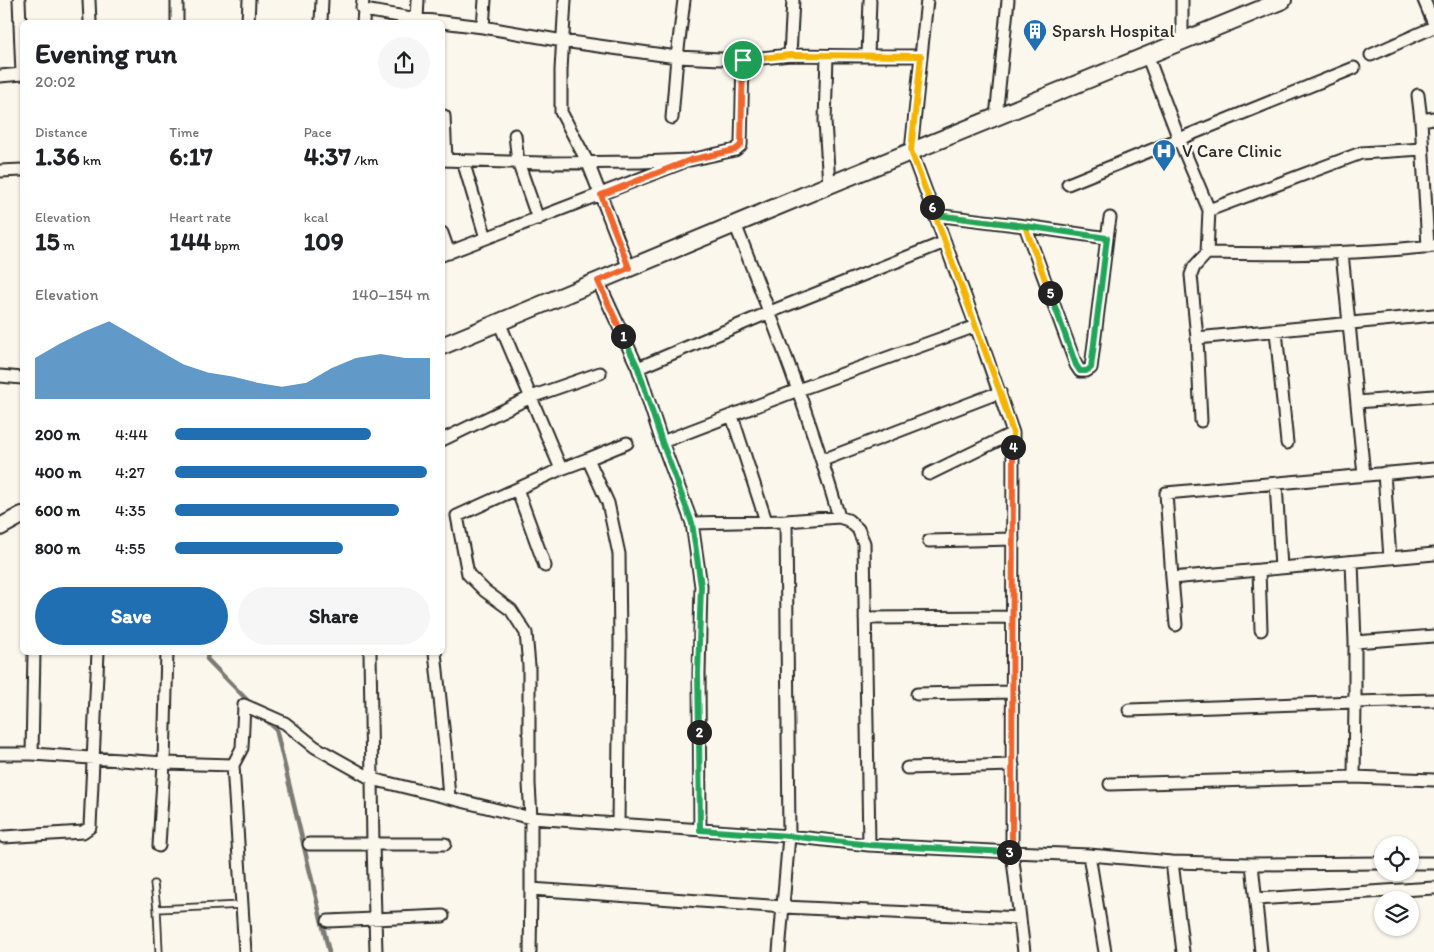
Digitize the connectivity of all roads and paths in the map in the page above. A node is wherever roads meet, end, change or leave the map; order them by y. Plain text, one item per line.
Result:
1 (19, 0) edge
2 (89, 0) edge
3 (177, 0) edge
4 (249, 0) edge
5 (322, 0) edge
6 (418, 0) edge
7 (485, 0) edge
8 (565, 0) edge
9 (684, 0) edge
10 (793, 0) edge
11 (870, 0) edge
12 (927, 0) edge
13 (1008, 0) edge
14 (1182, 0) edge
15 (1283, 0) edge
16 (1424, 0) edge
17 (363, 5) edge
18 (417, 19) junction
19 (90, 20) edge
20 (176, 20) edge
21 (248, 20) edge
22 (321, 20) edge
23 (363, 20) edge
24 (425, 20) edge
25 (445, 22) edge
26 (20, 25) edge
27 (1434, 26) edge
28 (483, 27) junction
29 (563, 41) junction
30 (1182, 41) junction
31 (790, 55) junction
32 (1147, 55) junction
33 (1370, 55) dead end
34 (827, 56) junction
35 (868, 56) junction
36 (921, 56) junction
37 (677, 57) junction
38 (743, 60) junction
39 (1354, 68) dead end
40 (20, 74) edge
41 (0, 76) edge
42 (1418, 95) dead end
43 (996, 117) junction
44 (672, 118) dead end
45 (1434, 118) edge
46 (1421, 120) junction
47 (515, 135) dead end
48 (1179, 139) junction
49 (1422, 149) junction
50 (911, 151) junction
51 (445, 160) edge
52 (690, 160) junction
53 (463, 161) junction
54 (518, 162) junction
55 (588, 163) junction
56 (20, 170) edge
57 (0, 171) edge
58 (1068, 184) dead end
59 (829, 185) junction
60 (601, 195) junction
61 (1209, 210) junction
62 (935, 215) junction
63 (1110, 218) dead end
64 (538, 219) junction
65 (735, 224) junction
66 (1025, 226) junction
67 (486, 238) junction
68 (1107, 238) junction
69 (945, 242) junction
70 (1431, 246) edge
71 (1207, 253) junction
72 (1342, 253) junction
73 (446, 254) edge
74 (629, 268) junction
75 (598, 281) junction
76 (770, 312) junction
77 (1434, 315) edge
78 (499, 322) junction
79 (1350, 323) junction
80 (976, 326) junction
81 (1276, 331) junction
82 (1197, 338) junction
83 (445, 345) edge
84 (638, 368) junction
85 (600, 373) dead end
86 (0, 376) edge
87 (20, 378) edge
88 (798, 390) junction
89 (1000, 392) junction
90 (1434, 396) edge
91 (531, 397) junction
92 (1357, 402) junction
93 (732, 416) junction
94 (1200, 421) dead end
95 (1013, 433) junction
96 (445, 439) edge
97 (662, 442) junction
98 (627, 443) dead end
99 (1287, 443) dead end
100 (588, 459) junction
101 (823, 460) junction
102 (561, 469) junction
103 (1434, 469) edge
104 (1384, 473) junction
105 (929, 474) dead end
106 (1364, 475) junction
107 (1276, 483) junction
108 (517, 489) junction
109 (20, 517) edge
110 (839, 517) junction
111 (766, 521) junction
112 (786, 521) junction
113 (692, 523) junction
114 (0, 527) edge
115 (1013, 539) junction
116 (929, 541) dead end
117 (1434, 554) edge
118 (1390, 558) junction
119 (1352, 562) junction
120 (545, 566) dead end
121 (1281, 568) junction
122 (1259, 570) junction
123 (1172, 578) junction
124 (865, 618) junction
125 (1013, 618) junction
126 (1176, 625) dead end
127 (1261, 630) dead end
128 (1434, 636) edge
129 (1355, 642) junction
130 (34, 655) edge
131 (98, 655) edge
132 (167, 655) edge
133 (370, 655) edge
134 (435, 655) edge
135 (1013, 692) junction
136 (917, 694) dead end
137 (1434, 700) edge
138 (1356, 702) junction
139 (1129, 710) dead end
140 (0, 754) edge
141 (32, 754) junction
142 (94, 759) junction
143 (164, 763) junction
144 (233, 765) junction
145 (1013, 766) junction
146 (907, 768) dead end
147 (1354, 777) junction
148 (372, 779) junction
149 (1434, 780) edge
150 (1110, 784) dead end
151 (449, 798) junction
152 (531, 818) junction
153 (618, 824) junction
154 (700, 830) junction
155 (789, 836) junction
156 (4, 838) dead end
157 (309, 844) dead end
158 (373, 844) junction
159 (445, 844) dead end
160 (870, 845) junction
161 (158, 846) dead end
162 (1012, 852) junction
163 (1089, 855) junction
164 (1172, 862) junction
165 (1374, 863) edge
166 (1419, 863) edge
167 (1434, 863) edge
168 (1252, 864) junction
169 (154, 884) dead end
170 (1434, 888) edge
171 (531, 889) junction
172 (1256, 899) junction
173 (242, 905) junction
174 (784, 907) junction
175 (157, 909) junction
176 (443, 916) dead end
177 (1020, 918) junction
178 (375, 919) junction
179 (328, 921) dead end
180 (159, 952) edge
181 (245, 952) edge
182 (376, 952) edge
183 (530, 952) edge
184 (779, 952) edge
185 (1024, 952) edge
186 (1105, 952) edge
187 (1183, 952) edge
188 (1261, 952) edge

1 - 26 street
2 - 19 street
3 - 20 street
4 - 21 street
5 - 22 street
6 - 18 street
7 - 28 street
8 - 29 street
9 - 37 street
10 - 31 street
11 - 35 street
12 - 36 street
13 - 43 street
14 - 30 street
15 - 30 street
16 - 27 street
17 - 18 street
17 - 23 street
18 - 24 street
25 - 28 street
27 - 33 street
28 - 29 street
29 - 37 street
29 - 55 street
30 - 32 street
31 - 34 street
31 - 38 street
32 - 43 street
32 - 48 street
34 - 35 street
34 - 59 street
35 - 36 street
36 - 50 street
37 - 38 street
37 - 44 street
38 - 52 street
39 - 48 street
40 - 41 street
42 - 46 street
43 - 50 street
45 - 46 street
46 - 49 street
47 - 54 street
48 - 58 street
48 - 61 street
49 - 61 street
49 - 70 street
50 - 59 street
50 - 62 street
51 - 53 street
52 - 55 street
52 - 60 street
53 - 54 street
53 - 67 street
54 - 55 street
54 - 64 street
55 - 60 street
56 - 57 street
59 - 65 street
60 - 64 street
60 - 74 street
61 - 71 street
62 - 66 street
62 - 69 street
63 - 68 street
64 - 67 street
65 - 74 street
65 - 76 street
66 - 68 street
66 - 68 street
67 - 73 street
69 - 76 street
69 - 80 street
70 - 72 street
71 - 72 street
71 - 82 street
72 - 79 street
74 - 75 street
75 - 78 street
75 - 84 street
76 - 84 street
76 - 88 street
77 - 79 street
78 - 83 street
78 - 91 street
79 - 81 street
79 - 92 street
80 - 88 street
80 - 89 street
81 - 82 street
81 - 99 street
82 - 94 street
84 - 97 street
85 - 91 street
86 - 87 street
88 - 93 street
88 - 101 street
89 - 95 street
89 - 101 street
90 - 92 street
91 - 96 street
91 - 102 street
92 - 106 street
93 - 97 street
93 - 111 street
95 - 105 street
95 - 115 street
97 - 113 street
98 - 100 street
100 - 102 street
100 - 153 street
101 - 110 street
102 - 108 street
103 - 104 street
104 - 106 street
104 - 118 street
106 - 107 street
107 - 121 street
107 - 123 street
108 - 120 street
108 - 152 street
109 - 114 street
110 - 112 street
110 - 124 street
111 - 112 street
111 - 113 street
112 - 155 street
113 - 154 street
115 - 116 street
115 - 125 street
117 - 118 street
118 - 119 street
119 - 121 street
119 - 129 street
121 - 122 street
122 - 123 street
122 - 127 street
123 - 126 street
124 - 125 street
124 - 160 street
125 - 135 street
128 - 129 street
129 - 138 street
130 - 141 street
131 - 142 street
132 - 143 street
133 - 148 street
134 - 151 street
135 - 136 street
135 - 145 street
137 - 138 street
138 - 139 street
138 - 147 street
140 - 141 street
141 - 142 street
142 - 143 street
142 - 156 street
143 - 144 street
143 - 161 street
144 - 148 street
144 - 173 street
145 - 146 street
145 - 162 street
147 - 149 street
147 - 150 street
148 - 151 street
148 - 158 street
151 - 152 street
152 - 153 street
152 - 171 street
153 - 154 street
154 - 155 street
155 - 160 street
155 - 174 street
157 - 158 street
158 - 159 street
158 - 178 street
160 - 162 street
162 - 163 street
162 - 177 street
163 - 164 street
163 - 186 street
164 - 168 street
164 - 187 street
165 - 168 street
166 - 167 street
168 - 172 street
169 - 175 lane
170 - 172 street
171 - 174 street
171 - 183 street
172 - 188 street
173 - 175 lane
173 - 181 street
174 - 177 street
174 - 184 street
175 - 180 lane
176 - 178 street
177 - 185 street
178 - 179 street
178 - 182 street

